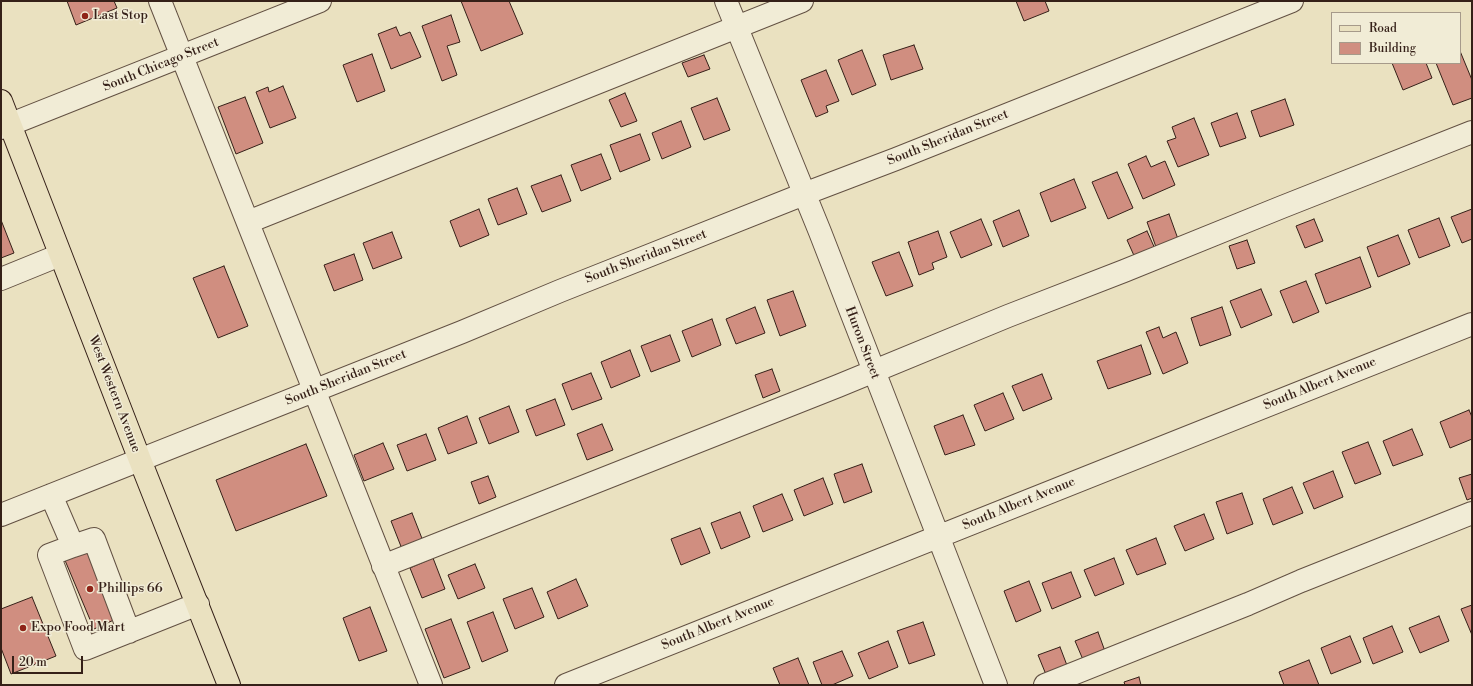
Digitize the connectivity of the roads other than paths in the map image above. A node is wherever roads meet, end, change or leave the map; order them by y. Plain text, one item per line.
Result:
1 (160, 1) edge
2 (320, 1) edge
3 (726, 1) edge
4 (802, 1) edge
5 (1292, 1) edge
6 (736, 28) junction
7 (181, 57) junction
8 (1, 101) edge
9 (6, 126) edge
10 (1472, 132) edge
11 (804, 194) junction
12 (248, 222) junction
13 (60, 255) junction
14 (1, 279) edge
15 (1472, 324) edge
16 (873, 371) junction
17 (315, 390) junction
18 (140, 460) junction
19 (51, 495) junction
20 (1472, 513) edge
21 (1, 515) edge
22 (937, 537) junction
23 (73, 546) junction
24 (383, 566) junction
25 (198, 604) junction
26 (129, 632) junction
27 (229, 685) edge
28 (431, 685) edge
29 (566, 685) edge
30 (996, 685) edge
31 (1045, 685) edge

1 - 7 street
2 - 7 street, South Chicago Street
3 - 6 street, Huron Street
4 - 6 street
5 - 11 street, South Sheridan Street
6 - 11 street, Huron Street
6 - 12 street
7 - 9 street, South Chicago Street
7 - 12 street
8 - 9 main road, West Western Avenue
9 - 13 main road, West Western Avenue
10 - 16 street
11 - 16 street, Huron Street
11 - 17 street, South Sheridan Street
12 - 17 street
13 - 14 street
13 - 18 main road, West Western Avenue
15 - 22 street, South Albert Avenue
16 - 22 street, Huron Street
16 - 24 street
17 - 18 street, South Sheridan Street
17 - 24 street
18 - 19 street, South Sheridan Street
18 - 25 main road, West Western Avenue
19 - 21 street, South Sheridan Street
19 - 23 street
20 - 31 street
22 - 29 street, South Albert Avenue
22 - 30 street, Huron Street
23 - 26 street
23 - 26 street
24 - 28 street
25 - 26 street
25 - 27 main road, West Western Avenue

